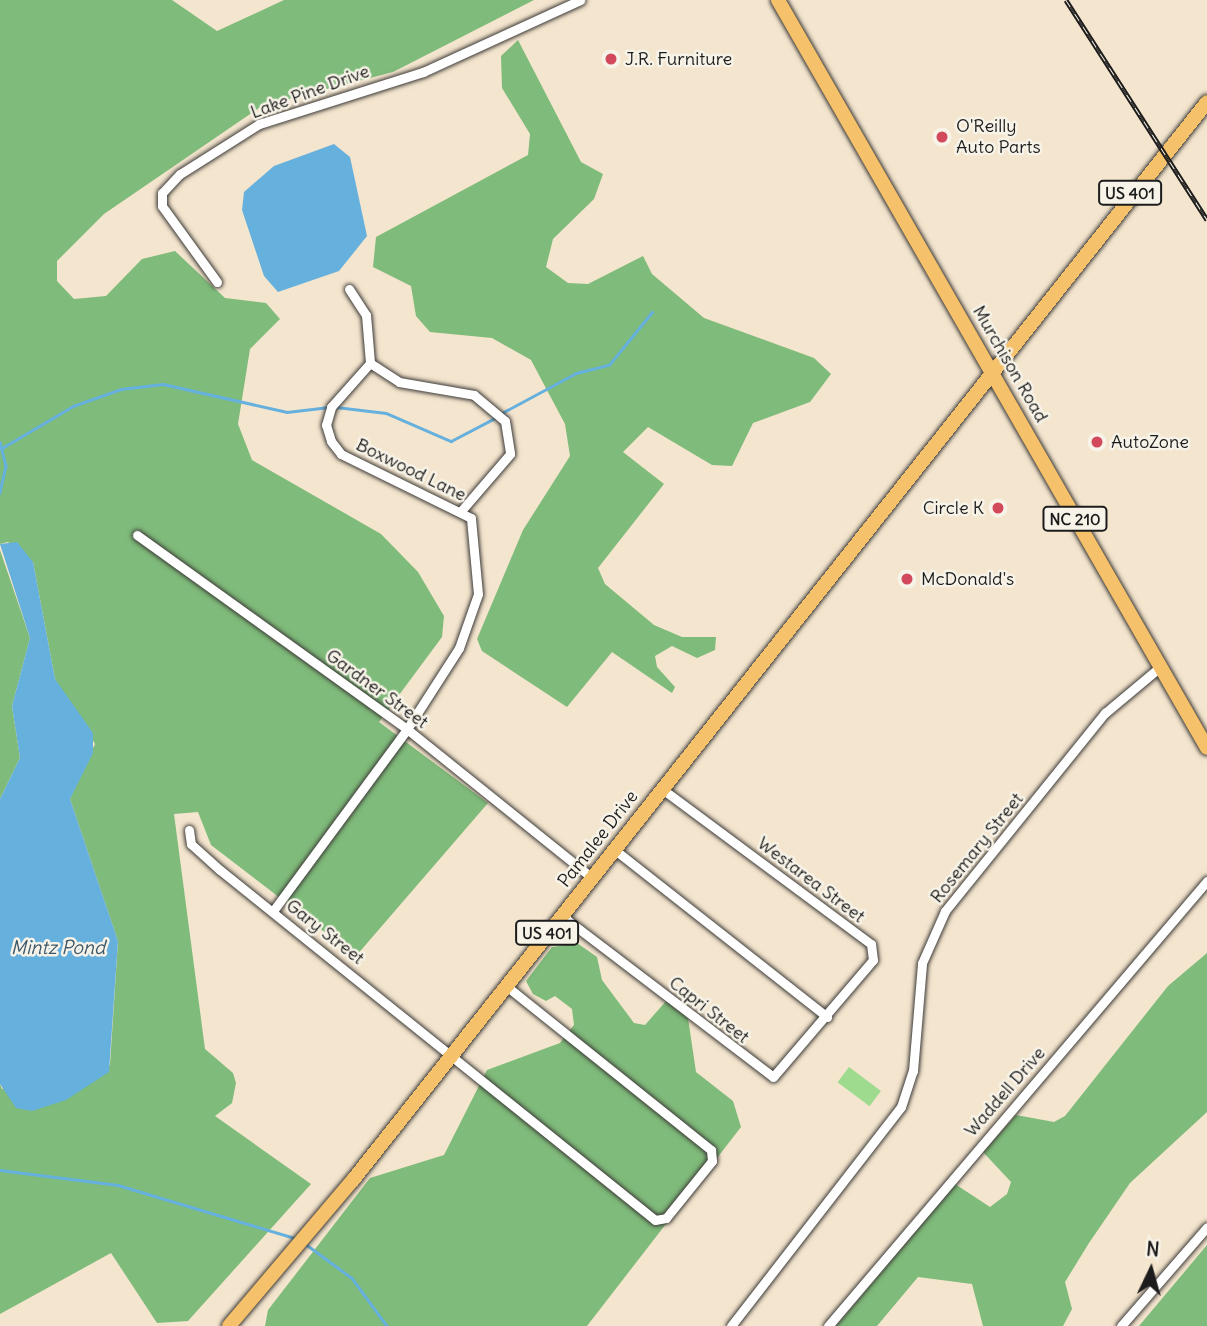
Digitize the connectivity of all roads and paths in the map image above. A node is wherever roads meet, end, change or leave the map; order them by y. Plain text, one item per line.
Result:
1 (580, 0) edge
2 (778, 0) edge
3 (1207, 102) edge
4 (218, 282) dead end
5 (349, 289) dead end
6 (370, 363) junction
7 (991, 370) junction
8 (461, 511) junction
9 (137, 535) dead end
10 (1160, 667) junction
11 (407, 729) junction
12 (1207, 748) edge
13 (661, 788) junction
14 (190, 830) dead end
15 (615, 850) junction
16 (592, 878) junction
17 (1207, 881) edge
18 (272, 911) junction
19 (562, 916) junction
20 (506, 986) junction
21 (827, 1017) junction
22 (452, 1052) junction
23 (1207, 1227) edge
24 (229, 1326) edge
25 (731, 1326) edge
26 (828, 1326) edge
27 (1121, 1326) edge

1 - 4 street, Lake Pine Drive
2 - 7 main road, Murchison Road / NC 210
3 - 7 main road, US 401
5 - 6 street
6 - 8 street, Boxwood Lane
6 - 8 street
7 - 10 main road, Murchison Road / NC 210
7 - 13 main road, Pamalee Drive / US 401
8 - 11 street, Boxwood Lane
9 - 11 street, Gardner Street
10 - 12 main road, Murchison Road / NC 210
10 - 25 street, Rosemary Street
11 - 16 street, Gardner Street
11 - 18 street, Boxwood Lane
13 - 15 main road, Pamalee Drive / US 401
13 - 21 street, Westarea Street
14 - 18 street, Gary Street
15 - 16 main road, Pamalee Drive / US 401
15 - 21 street
16 - 19 main road, Pamalee Drive / US 401
17 - 26 street, Waddell Drive
18 - 22 street, Gary Street
19 - 20 main road, Pamalee Drive / US 401
19 - 21 street, Capri Street
20 - 22 main road, Pamalee Drive / US 401
20 - 22 street, Gary Street
22 - 24 main road, Pamalee Drive / US 401
23 - 27 street

